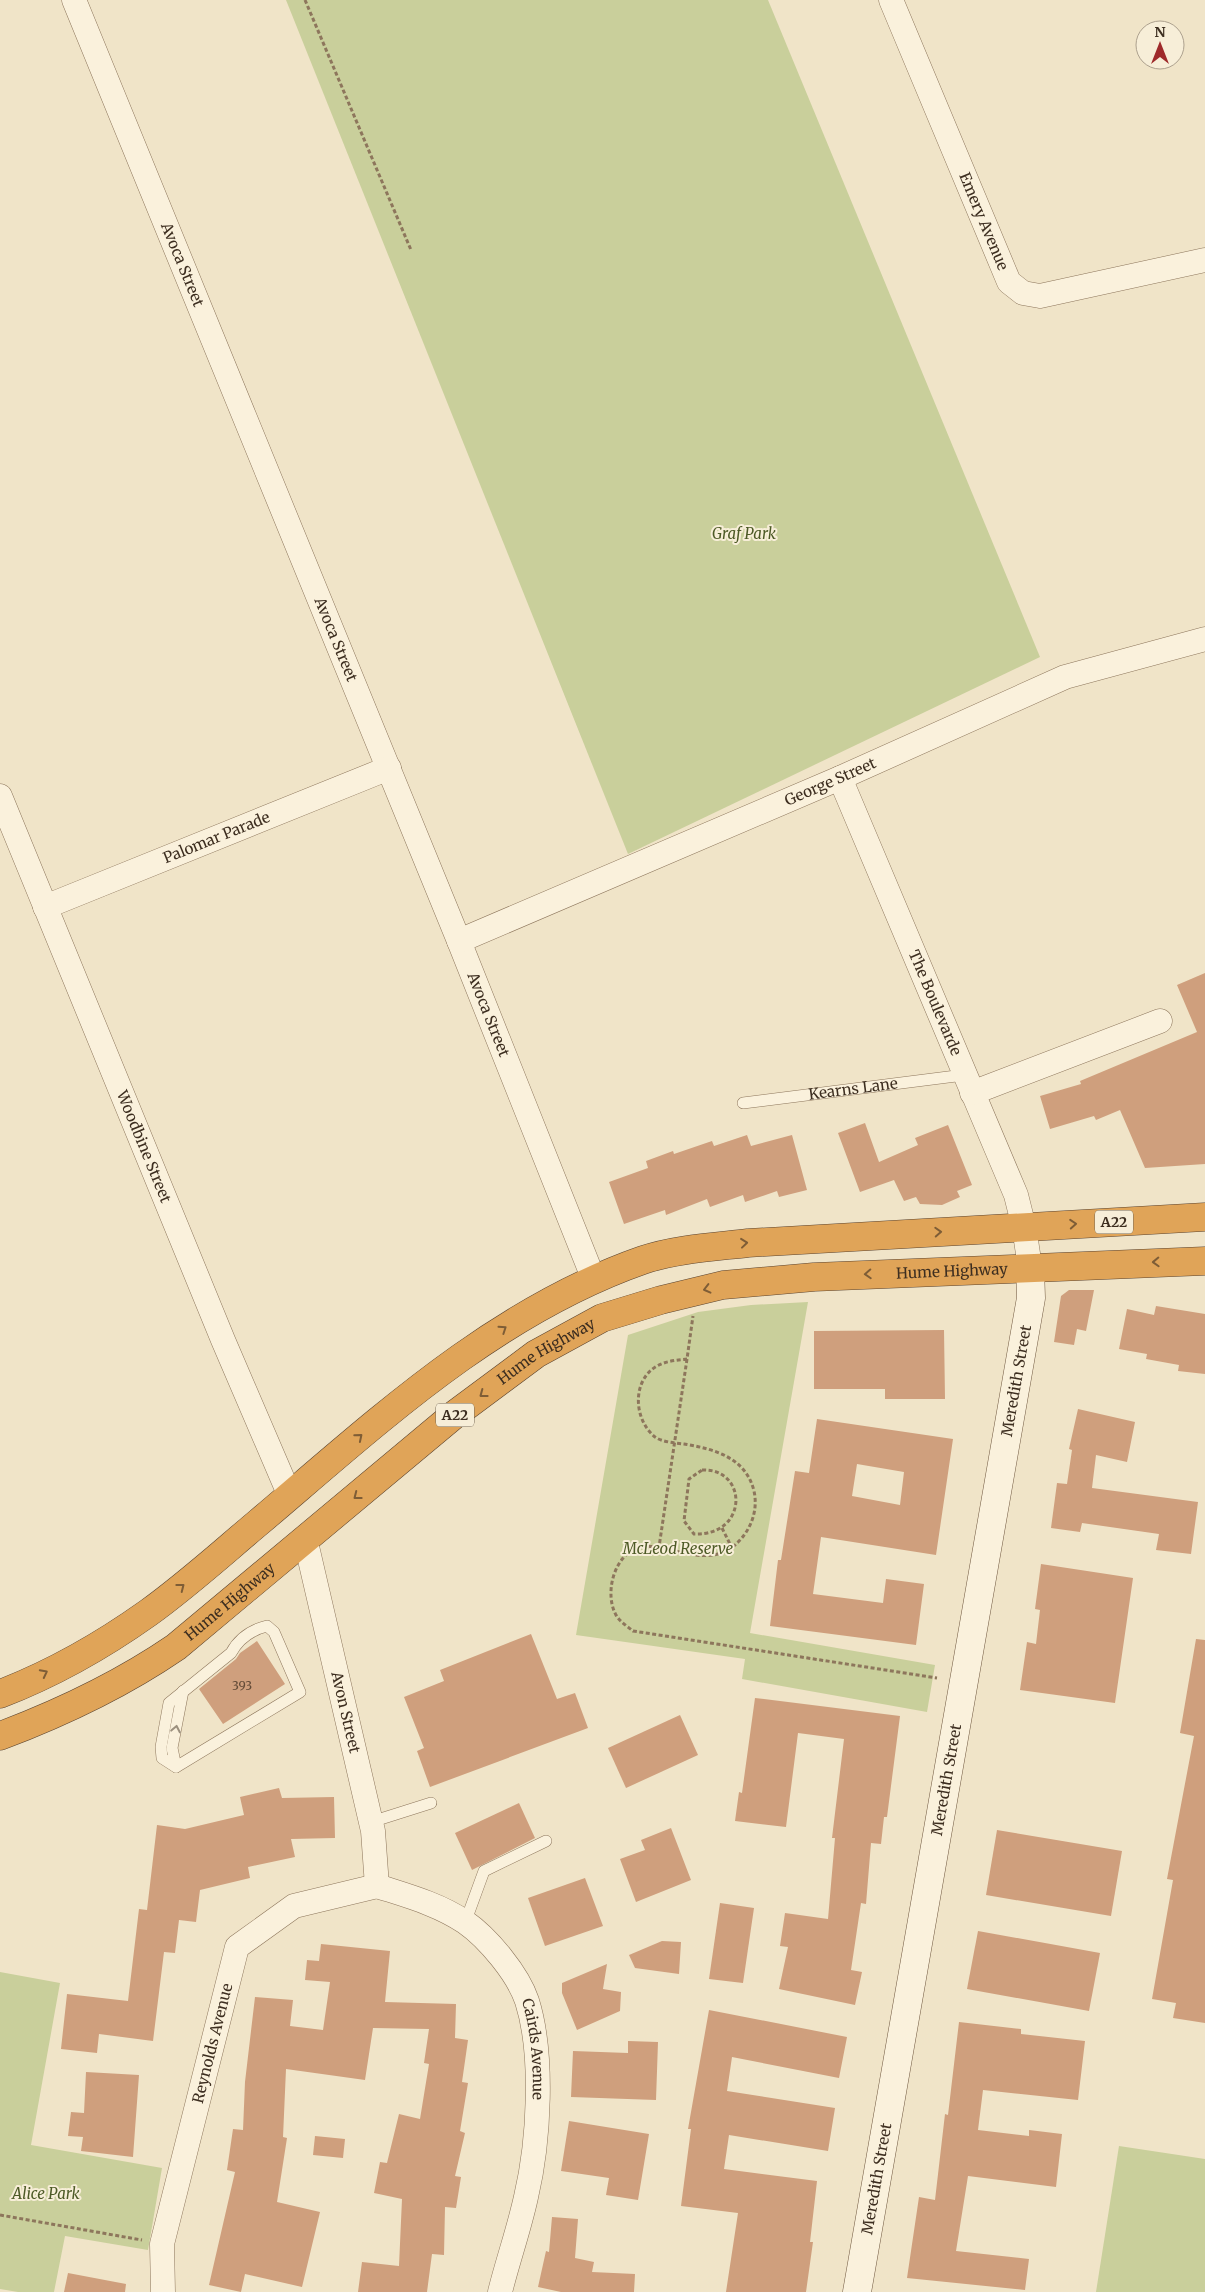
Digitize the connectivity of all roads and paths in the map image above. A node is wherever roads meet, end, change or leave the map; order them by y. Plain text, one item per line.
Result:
1 (74, 0) edge
2 (305, 0) edge
3 (891, 0) edge
4 (411, 250) dead end
5 (1205, 260) edge
6 (1205, 639) edge
7 (389, 768) junction
8 (840, 778) junction
9 (0, 796) edge
10 (45, 907) junction
11 (460, 941) junction
12 (1160, 1020) dead end
13 (968, 1084) junction
14 (744, 1103) dead end
15 (1205, 1217) edge
16 (1024, 1227) junction
17 (1205, 1261) edge
18 (1030, 1267) junction
19 (594, 1280) junction
20 (694, 1310) dead end
21 (687, 1359) junction
22 (673, 1443) junction
23 (290, 1496) junction
24 (722, 1528) junction
25 (305, 1538) junction
26 (659, 1547) junction
27 (732, 1548) junction
28 (937, 1678) dead end
29 (0, 1694) edge
30 (0, 1736) edge
31 (176, 1767) joint
32 (431, 1803) dead end
33 (371, 1822) junction
34 (546, 1841) dead end
35 (377, 1886) junction
36 (465, 1923) junction
37 (0, 2215) edge
38 (162, 2244) junction
39 (163, 2292) edge
40 (500, 2292) edge
41 (857, 2292) edge

1 - 7 street, Avoca Street
2 - 4 path
3 - 5 street, Emery Avenue
6 - 8 street, George Street
7 - 10 street, Palomar Parade
7 - 11 street, Avoca Street
8 - 11 street, George Street
8 - 13 street, The Boulevarde
9 - 10 street, Woodbine Street
10 - 23 street, Woodbine Street
11 - 19 street, Avoca Street
12 - 13 street, Kearns Lane
13 - 14 lane, Kearns Lane
13 - 16 street, The Boulevarde
16 -> 15 highway, A22
16 - 18 street, The Boulevarde
19 -> 16 highway, A22
17 -> 18 highway, Hume Highway / A22
18 -> 25 highway, Hume Highway / A22
18 - 41 street, Meredith Street
23 -> 19 highway, A22
20 - 21 path
21 - 22 path
21 - 22 path
22 - 26 path
22 - 27 path
29 -> 23 highway, A22
24 - 24 path
24 - 27 path
25 - 30 highway, Hume Highway / A22
25 - 33 street, Avon Street
26 - 27 path
26 - 28 path
31 -> 31 lane
32 - 33 lane
33 - 35 street, Avon Street
34 - 36 lane
35 - 36 street, Cairds Avenue
35 - 38 street, Reynolds Avenue
36 - 40 street, Cairds Avenue
37 - 38 path
38 - 39 street, Reynolds Avenue

